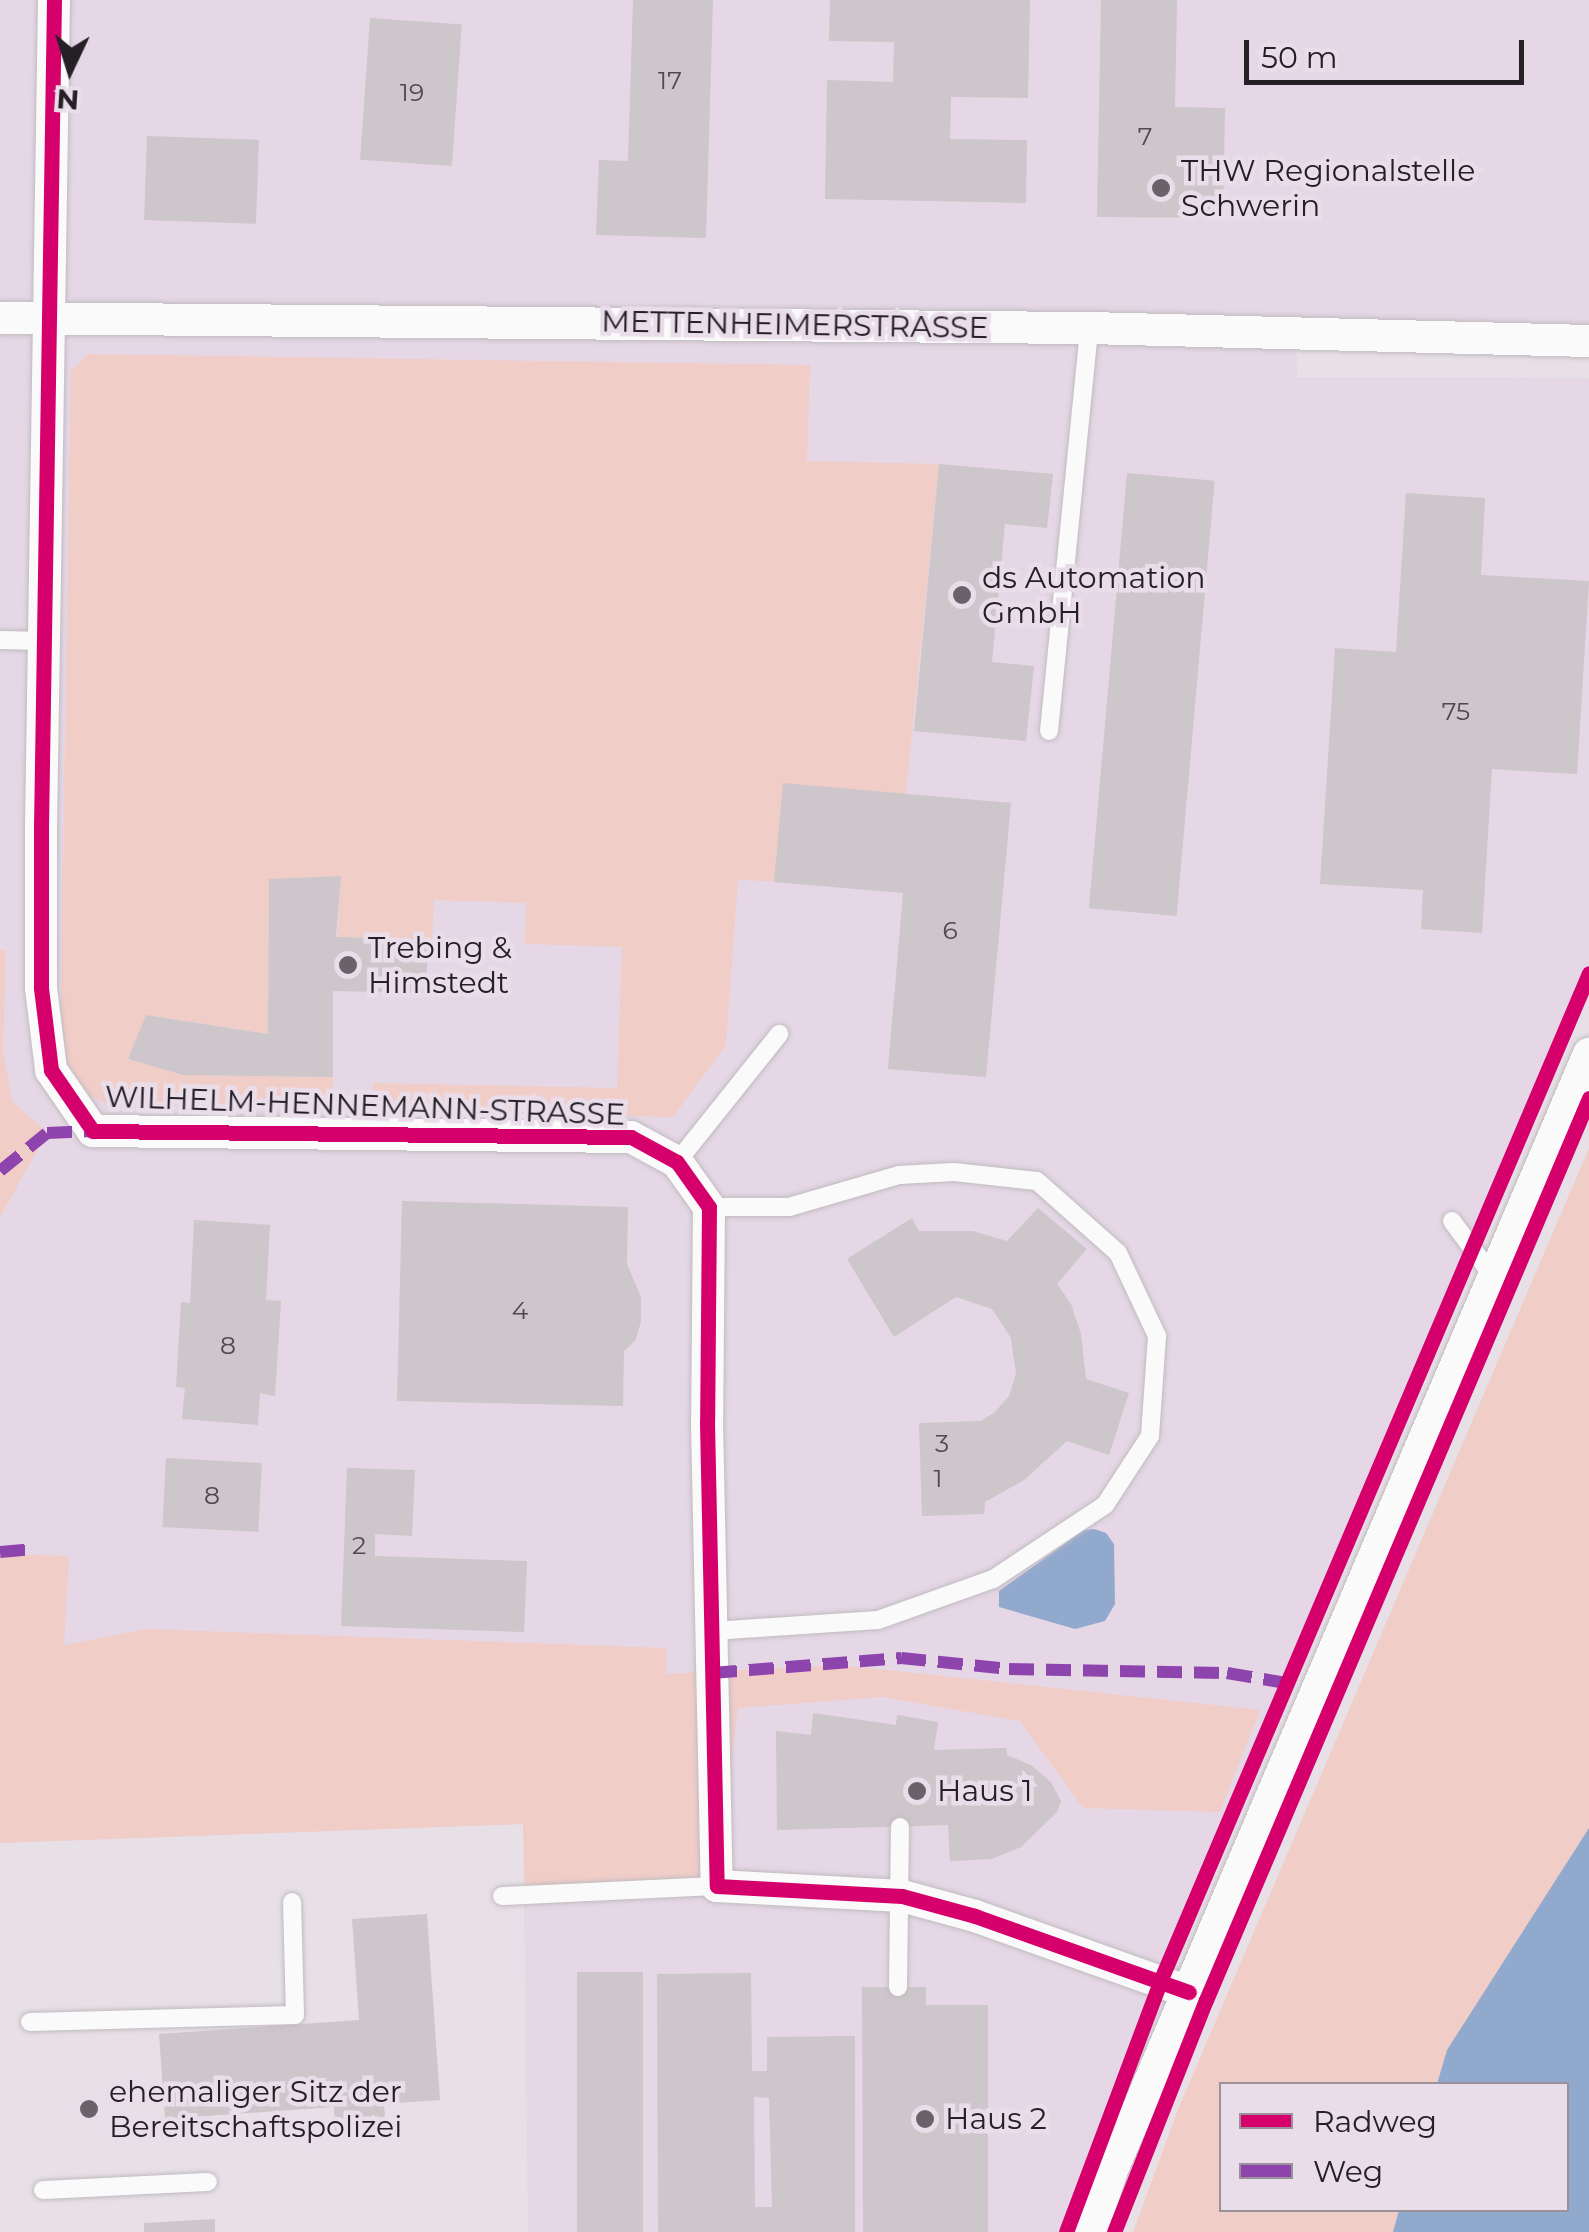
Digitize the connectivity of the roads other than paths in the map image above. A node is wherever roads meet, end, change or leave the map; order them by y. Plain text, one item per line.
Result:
1 (54, 0) edge
2 (0, 318) edge
3 (48, 320) junction
4 (1089, 328) junction
5 (1589, 342) edge
6 (0, 640) edge
7 (42, 641) junction
8 (1049, 731) dead end
9 (779, 1034) dead end
10 (1589, 1054) edge
11 (677, 1162) junction
12 (709, 1206) junction
13 (1452, 1221) dead end
14 (1492, 1275) junction
15 (712, 1632) junction
16 (900, 1827) dead end
17 (717, 1886) junction
18 (502, 1896) dead end
19 (902, 1896) junction
20 (292, 1902) dead end
21 (898, 1988) dead end
22 (1189, 1992) junction
23 (30, 2022) dead end
24 (208, 2182) dead end
25 (42, 2190) dead end
26 (1091, 2232) edge

1 - 3 street, WILHELM-HENNEMANN-STRASSE
2 - 3 street, METTENHEIMERSTRASSE
3 - 4 street, METTENHEIMERSTRASSE
3 - 7 street, WILHELM-HENNEMANN-STRASSE
4 - 5 street, METTENHEIMERSTRASSE
4 - 8 lane
6 - 7 lane
7 - 11 street, WILHELM-HENNEMANN-STRASSE
9 - 11 lane
10 - 14 street
11 - 12 street, WILHELM-HENNEMANN-STRASSE
12 - 15 street
12 - 15 lane
13 - 14 lane
14 - 22 street
15 - 17 street
16 - 19 lane
17 - 18 lane
17 - 19 street
19 - 21 lane
19 - 22 street
20 - 23 lane
22 - 26 street
24 - 25 lane

